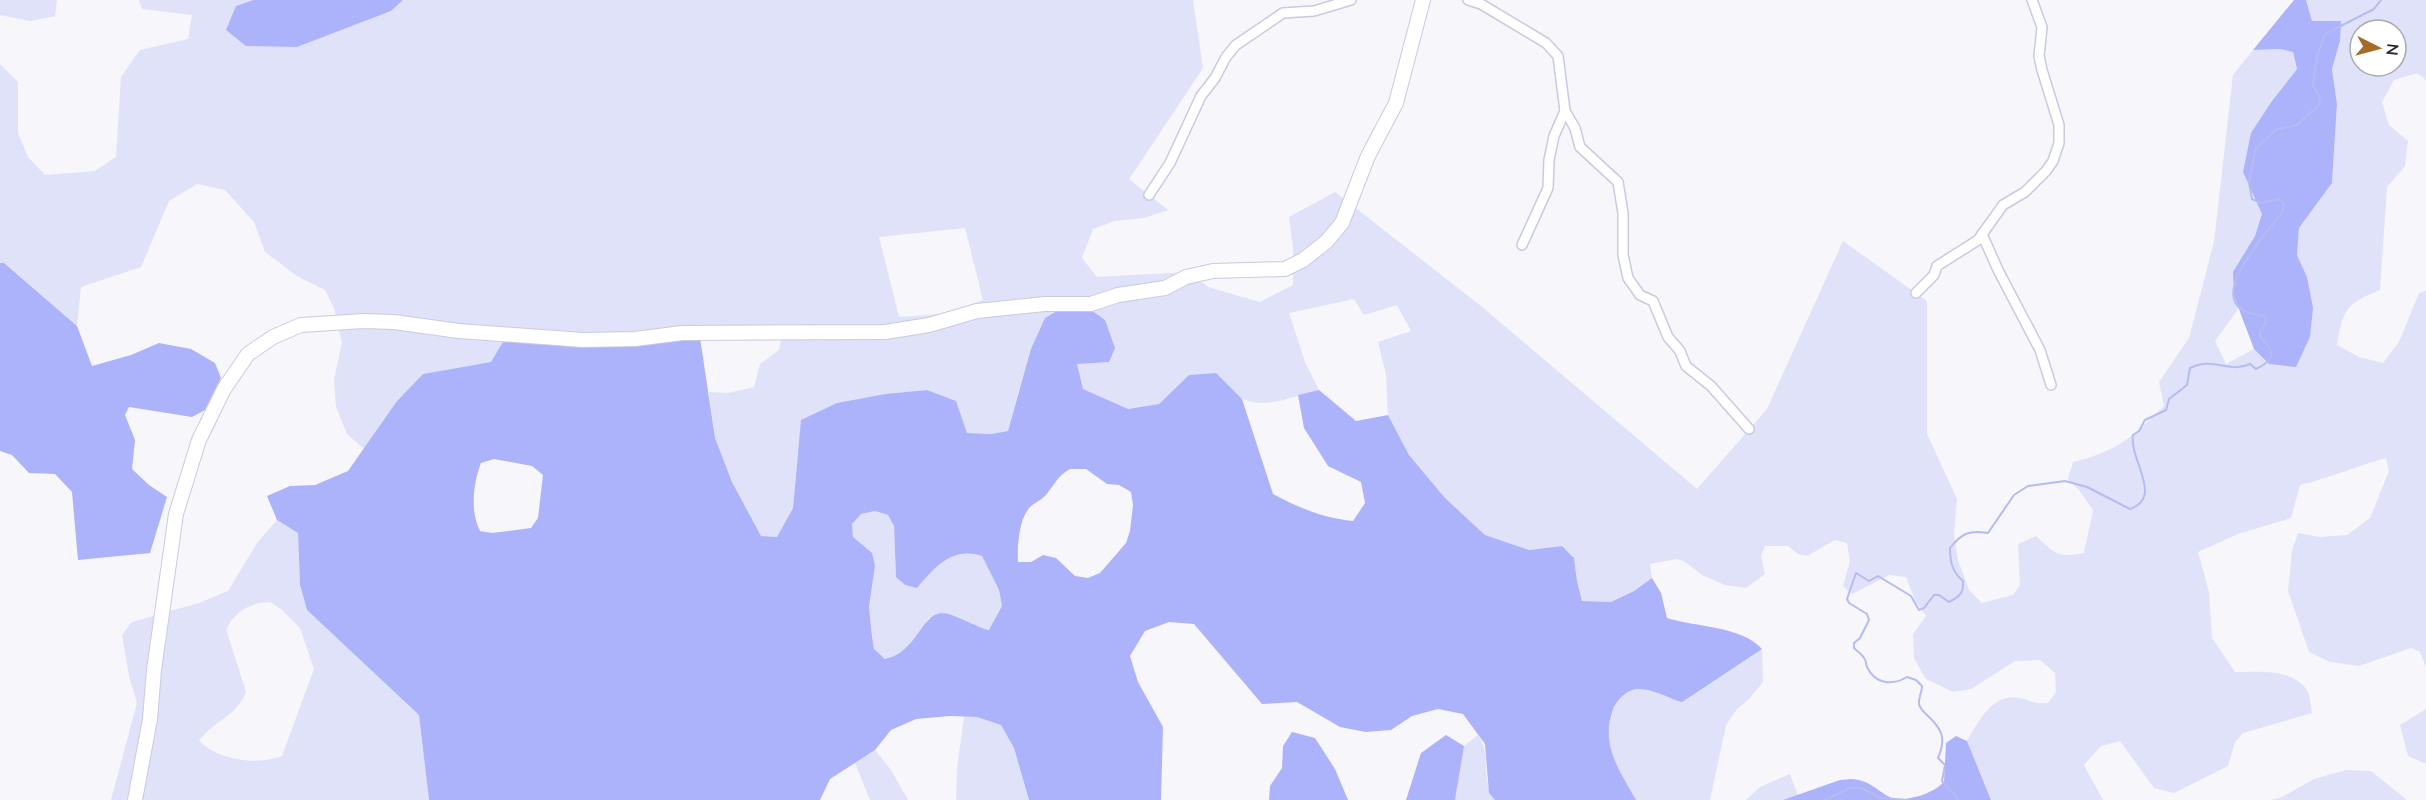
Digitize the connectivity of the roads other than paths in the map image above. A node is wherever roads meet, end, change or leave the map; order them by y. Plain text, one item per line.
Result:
1 (1352, 0) edge
2 (1357, 0) edge
3 (1363, 0) edge
4 (1423, 0) edge
5 (1468, 0) edge
6 (2032, 0) edge
7 (1565, 111) junction
8 (1149, 195) dead end
9 (1982, 234) junction
10 (1522, 245) dead end
11 (1916, 293) dead end
12 (2051, 385) dead end
13 (1749, 429) dead end
14 (135, 800) edge

1 - 8 street
2 - 3 street
4 - 14 street
5 - 7 street
6 - 9 street
7 - 10 street
7 - 13 street
9 - 11 street
9 - 12 street

